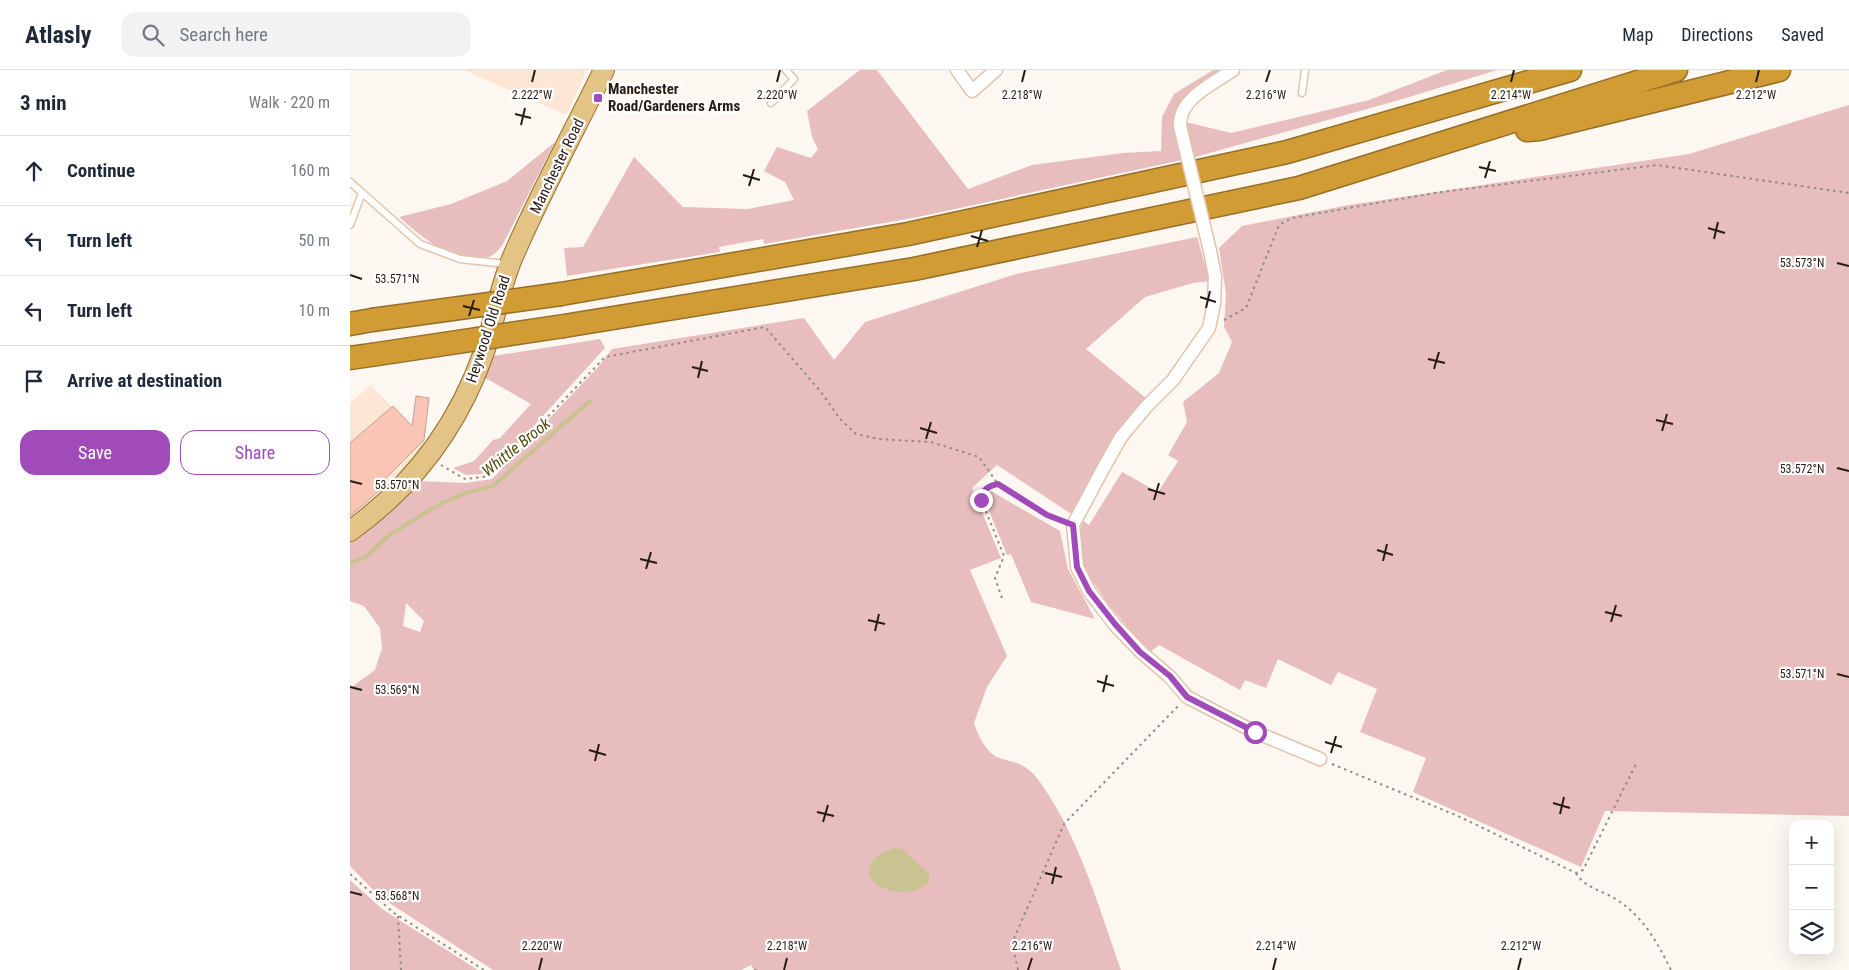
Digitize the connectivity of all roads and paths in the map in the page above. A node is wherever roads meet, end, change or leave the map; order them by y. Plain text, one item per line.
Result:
1 (604, 70) edge
2 (786, 70) edge
3 (957, 70) edge
4 (996, 70) edge
5 (1233, 70) edge
6 (1305, 70) edge
7 (1570, 70) edge
8 (1676, 70) edge
9 (1779, 70) edge
10 (1302, 93) dead end
11 (771, 103) dead end
12 (1483, 132) junction
13 (350, 182) edge
14 (362, 193) junction
15 (1849, 193) edge
16 (350, 225) edge
17 (523, 234) joint
18 (510, 265) junction
19 (350, 324) edge
20 (1209, 328) junction
21 (360, 356) edge
22 (428, 458) junction
23 (998, 484) junction
24 (1073, 525) junction
25 (350, 532) edge
26 (1002, 598) dead end
27 (1187, 697) junction
28 (1320, 759) joint
29 (1637, 762) dead end
30 (1576, 873) junction
31 (350, 874) edge
32 (398, 916) junction
33 (401, 970) edge
34 (484, 970) edge
35 (1018, 970) edge
36 (1672, 970) edge

1 - 17 main road, Manchester Road
2 - 11 lane
3 - 4 street
5 - 20 street, bridge
6 - 10 lane
7 - 19 highway, bridge
8 - 12 highway
9 - 12 highway
12 - 21 highway, bridge
13 - 14 lane
14 - 16 lane
14 - 18 lane
15 - 20 path
17 - 18 main road, Heywood Old Road
18 - 22 main road, Heywood Old Road
20 - 24 street
22 - 23 path
22 - 25 main road, Heywood Old Road
23 - 24 path
23 - 26 path
24 - 27 street
27 - 28 street
27 - 35 path
28 - 30 path
29 - 30 path
30 - 36 path
31 - 32 path
32 - 33 path
32 - 34 path

